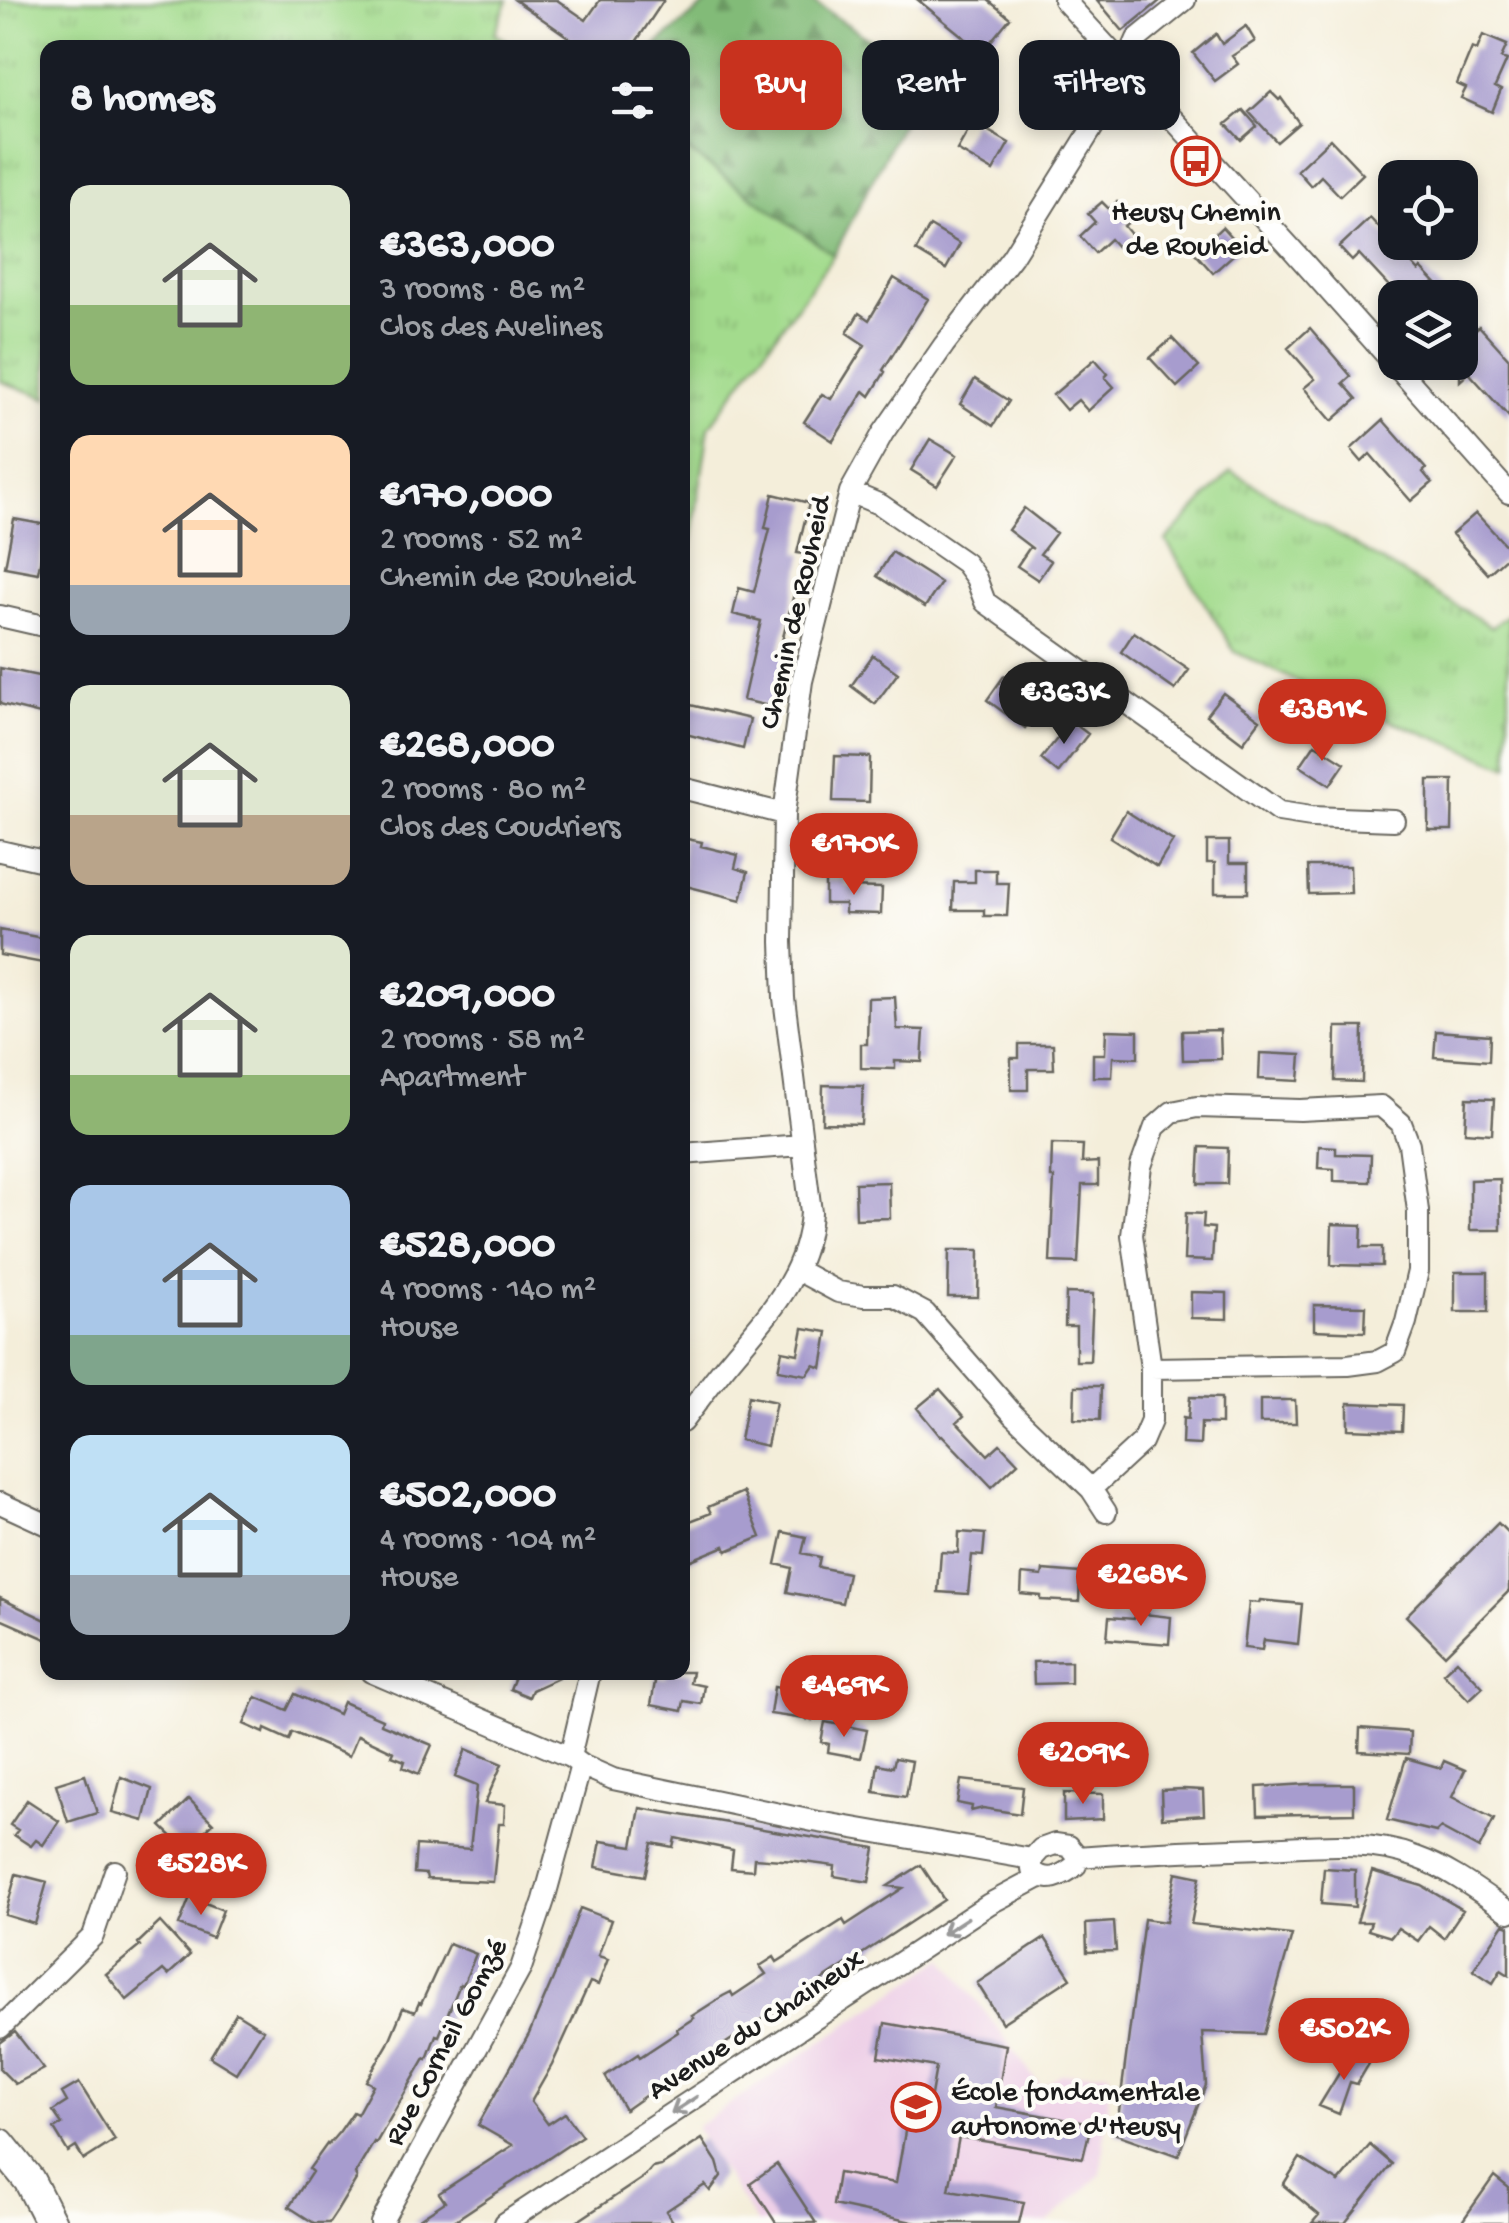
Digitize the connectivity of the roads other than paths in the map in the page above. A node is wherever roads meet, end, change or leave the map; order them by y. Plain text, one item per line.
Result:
1 (1064, 0) edge
2 (1185, 0) edge
3 (1102, 40) edge
4 (1137, 40) edge
5 (1180, 125) edge
6 (1091, 130) edge
7 (850, 492) junction
8 (1509, 493) edge
9 (0, 616) edge
10 (40, 625) edge
11 (690, 790) edge
12 (784, 814) junction
13 (1394, 820) dead end
14 (0, 851) edge
15 (40, 860) edge
16 (802, 1145) junction
17 (690, 1153) edge
18 (797, 1270) junction
19 (1151, 1368) junction
20 (690, 1412) edge
21 (1092, 1489) junction
22 (0, 1503) edge
23 (1106, 1512) dead end
24 (40, 1522) edge
25 (389, 1680) edge
26 (589, 1680) edge
27 (575, 1761) junction
28 (1036, 1868) junction
29 (116, 1871) dead end
30 (1509, 1912) edge
31 (0, 2028) edge
32 (0, 2144) edge
33 (51, 2223) edge
34 (382, 2223) edge
35 (505, 2223) edge

1 - 3 street
2 - 4 street, Chemin de Rouheid
5 - 8 street
6 - 7 street, Chemin de Rouheid
7 - 12 street, Chemin de Rouheid
7 - 13 street
9 - 10 street
11 - 12 street
12 - 16 street, Chemin de Rouheid
14 - 15 street
16 - 17 street
16 - 18 street, Chemin de Rouheid
18 - 20 street, Chemin de Rouheid
18 - 21 street
19 - 19 street
19 - 21 street
21 - 23 street
22 - 24 street
25 - 27 street
26 - 27 street
27 - 28 street
27 - 34 street, Rue Corneil Gomzé
28 - 30 street
28 -> 35 street, Avenue du Chaineux
29 - 31 street
32 - 33 street

